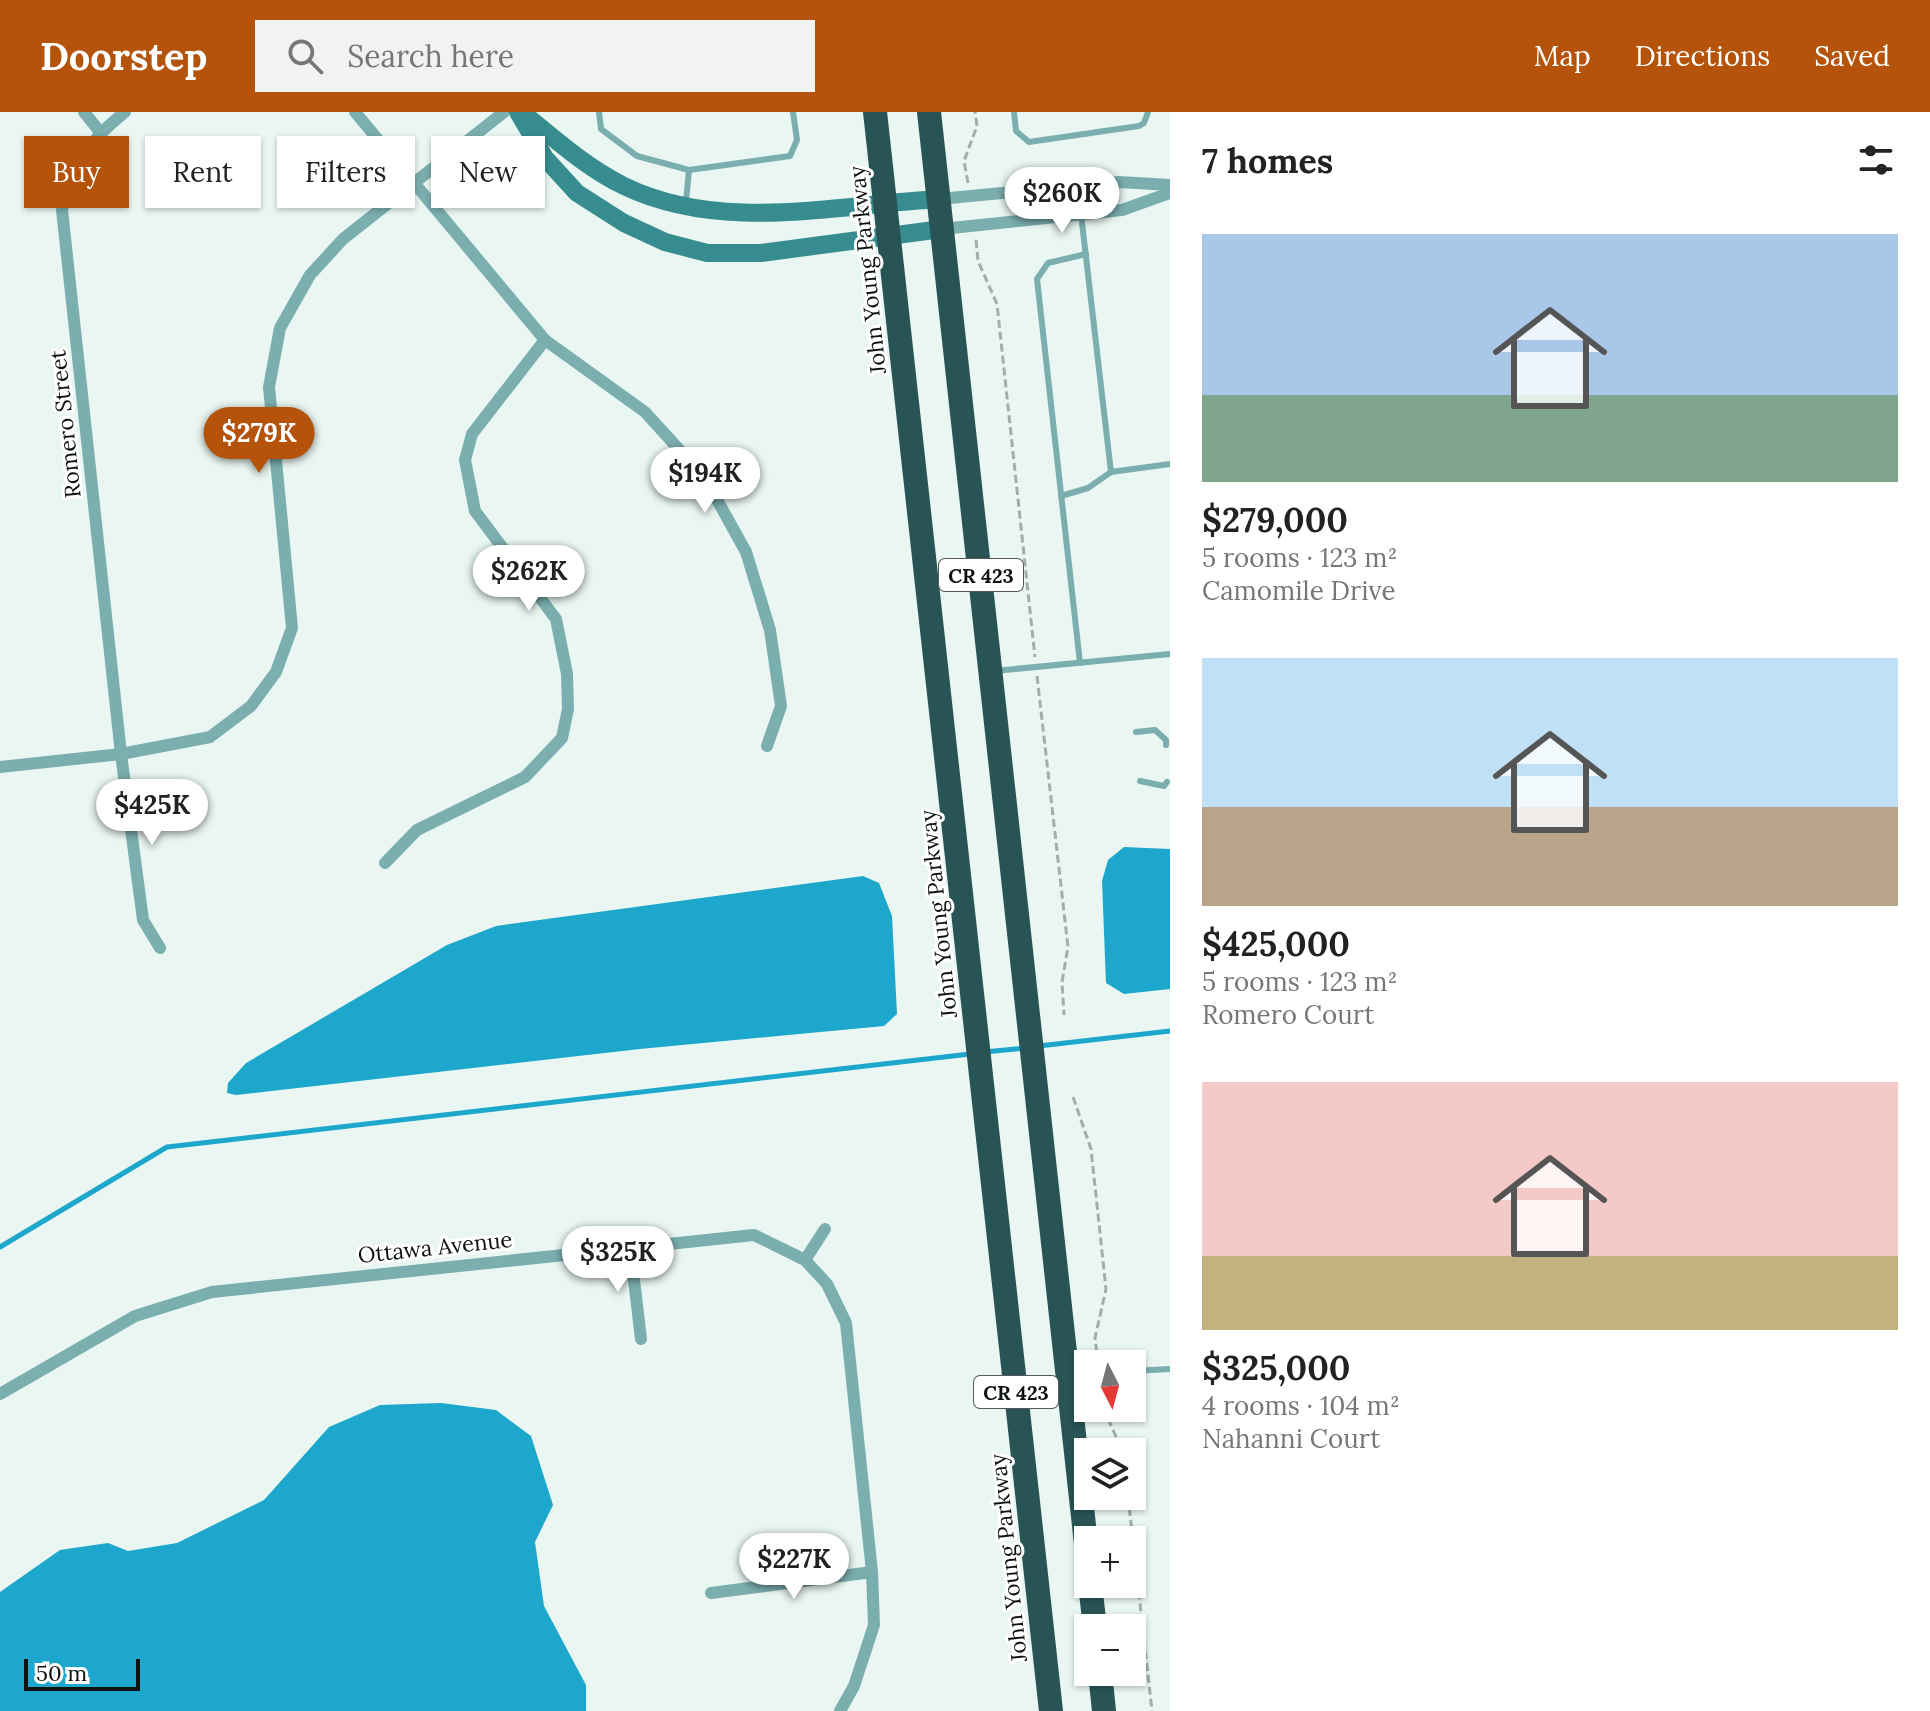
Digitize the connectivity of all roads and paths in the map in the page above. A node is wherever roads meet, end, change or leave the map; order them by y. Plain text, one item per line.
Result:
1 (84, 112) edge
2 (125, 112) edge
3 (355, 112) edge
4 (504, 112) edge
5 (520, 112) edge
6 (599, 112) edge
7 (793, 112) edge
8 (875, 112) edge
9 (929, 112) edge
10 (975, 112) edge
11 (1014, 112) edge
12 (1148, 112) edge
13 (100, 132) junction
14 (374, 136) edge
15 (689, 170) junction
16 (415, 183) edge
17 (968, 183) dead end
18 (1170, 185) edge
19 (415, 187) edge
20 (1170, 193) edge
21 (939, 199) junction
22 (886, 202) junction
23 (686, 206) junction
24 (383, 208) edge
25 (1081, 214) junction
26 (942, 229) junction
27 (889, 237) junction
28 (976, 240) dead end
29 (1086, 254) junction
30 (545, 340) junction
31 (1170, 464) edge
32 (1111, 472) junction
33 (1061, 496) junction
34 (1170, 654) edge
35 (1080, 663) junction
36 (1036, 667) junction
37 (991, 672) junction
38 (1136, 732) dead end
39 (1166, 745) dead end
40 (767, 746) dead end
41 (121, 754) junction
42 (0, 767) edge
43 (1140, 781) dead end
44 (1167, 782) dead end
45 (385, 863) dead end
46 (160, 948) dead end
47 (1064, 1015) dead end
48 (1073, 1097) dead end
49 (825, 1229) dead end
50 (630, 1246) junction
51 (805, 1260) junction
52 (641, 1339) dead end
53 (1074, 1350) edge
54 (1096, 1350) edge
55 (1170, 1369) edge
56 (1146, 1370) edge
57 (0, 1394) edge
58 (1080, 1422) edge
59 (1130, 1510) edge
60 (1086, 1526) edge
61 (872, 1572) junction
62 (711, 1593) dead end
63 (1101, 1686) edge
64 (840, 1711) edge
65 (1051, 1711) edge
66 (1104, 1711) edge
67 (1152, 1711) edge

1 - 13 street
2 - 13 street, Romero Street
3 - 14 street
4 - 16 street
5 - 23 street
5 - 27 street
6 - 15 lane
7 - 15 lane
8 - 22 highway, John Young Parkway / CR 423
9 - 21 highway, CR 423
10 - 17 path
11 - 12 lane
13 - 41 street, Romero Street
15 - 23 lane
18 - 21 street
19 - 30 street
20 - 25 street
21 - 22 street
21 - 26 highway, CR 423
22 - 23 street
22 - 27 highway, John Young Parkway / CR 423
24 - 41 street
25 - 26 street
25 - 29 lane
26 - 27 street
26 - 37 highway, CR 423
27 - 65 highway, John Young Parkway / CR 423
28 - 36 path
29 - 32 lane
29 - 33 lane
30 - 40 street
30 - 45 street
31 - 32 lane
32 - 33 lane
33 - 35 lane
34 - 35 lane
35 - 36 lane
36 - 37 lane
36 - 47 path
37 - 53 highway, CR 423
38 - 39 lane
41 - 42 street
41 - 46 street, Romero Street
43 - 44 lane
48 - 54 path
49 - 51 street
50 - 51 street, Ottawa Avenue
50 - 52 street
50 - 57 street, Ottawa Avenue
51 - 61 street, Ottawa Avenue
55 - 56 lane
58 - 60 highway, CR 423
59 - 67 path
61 - 62 street
61 - 64 street, Ottawa Avenue
63 - 66 highway

